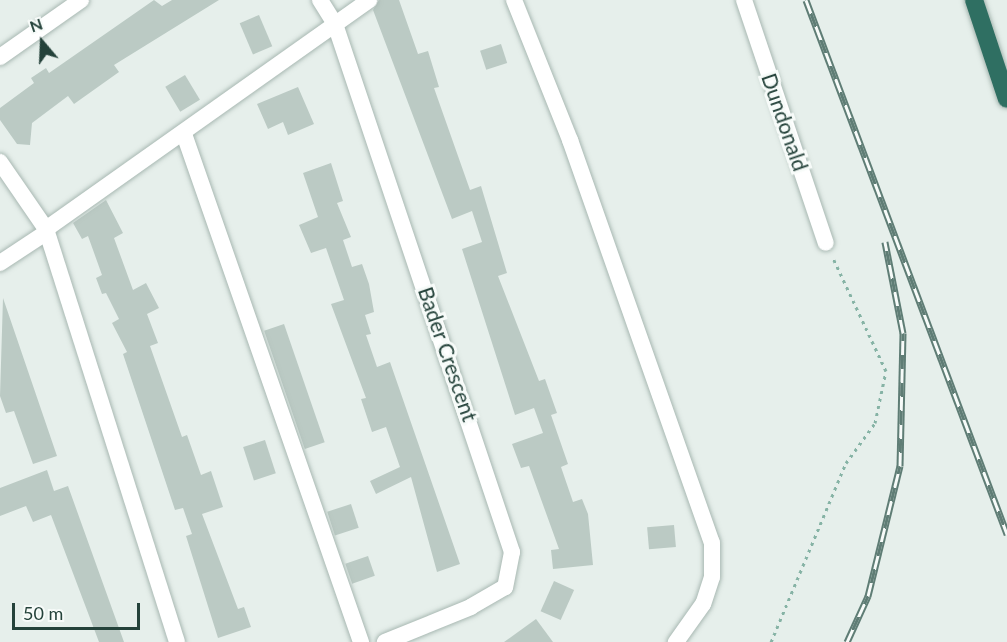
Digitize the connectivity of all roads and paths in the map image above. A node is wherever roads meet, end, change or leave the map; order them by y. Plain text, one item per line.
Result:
1 (81, 0) edge
2 (320, 0) edge
3 (369, 0) edge
4 (514, 0) edge
5 (744, 0) edge
6 (974, 0) edge
7 (335, 24) junction
8 (0, 57) edge
9 (1007, 99) edge
10 (184, 134) junction
11 (0, 162) edge
12 (47, 231) junction
13 (826, 243) joint
14 (0, 263) edge
15 (177, 642) edge
16 (361, 642) edge
17 (385, 642) edge
18 (676, 642) edge
19 (771, 642) edge

1 - 8 street
2 - 7 street, Bader Crescent
3 - 7 street
4 - 18 street
5 - 13 street, Dundonald
6 - 9 highway
7 - 10 street
7 - 17 street, Bader Crescent
10 - 12 street
10 - 16 street
11 - 12 street
12 - 14 street
12 - 15 street
13 - 19 path

